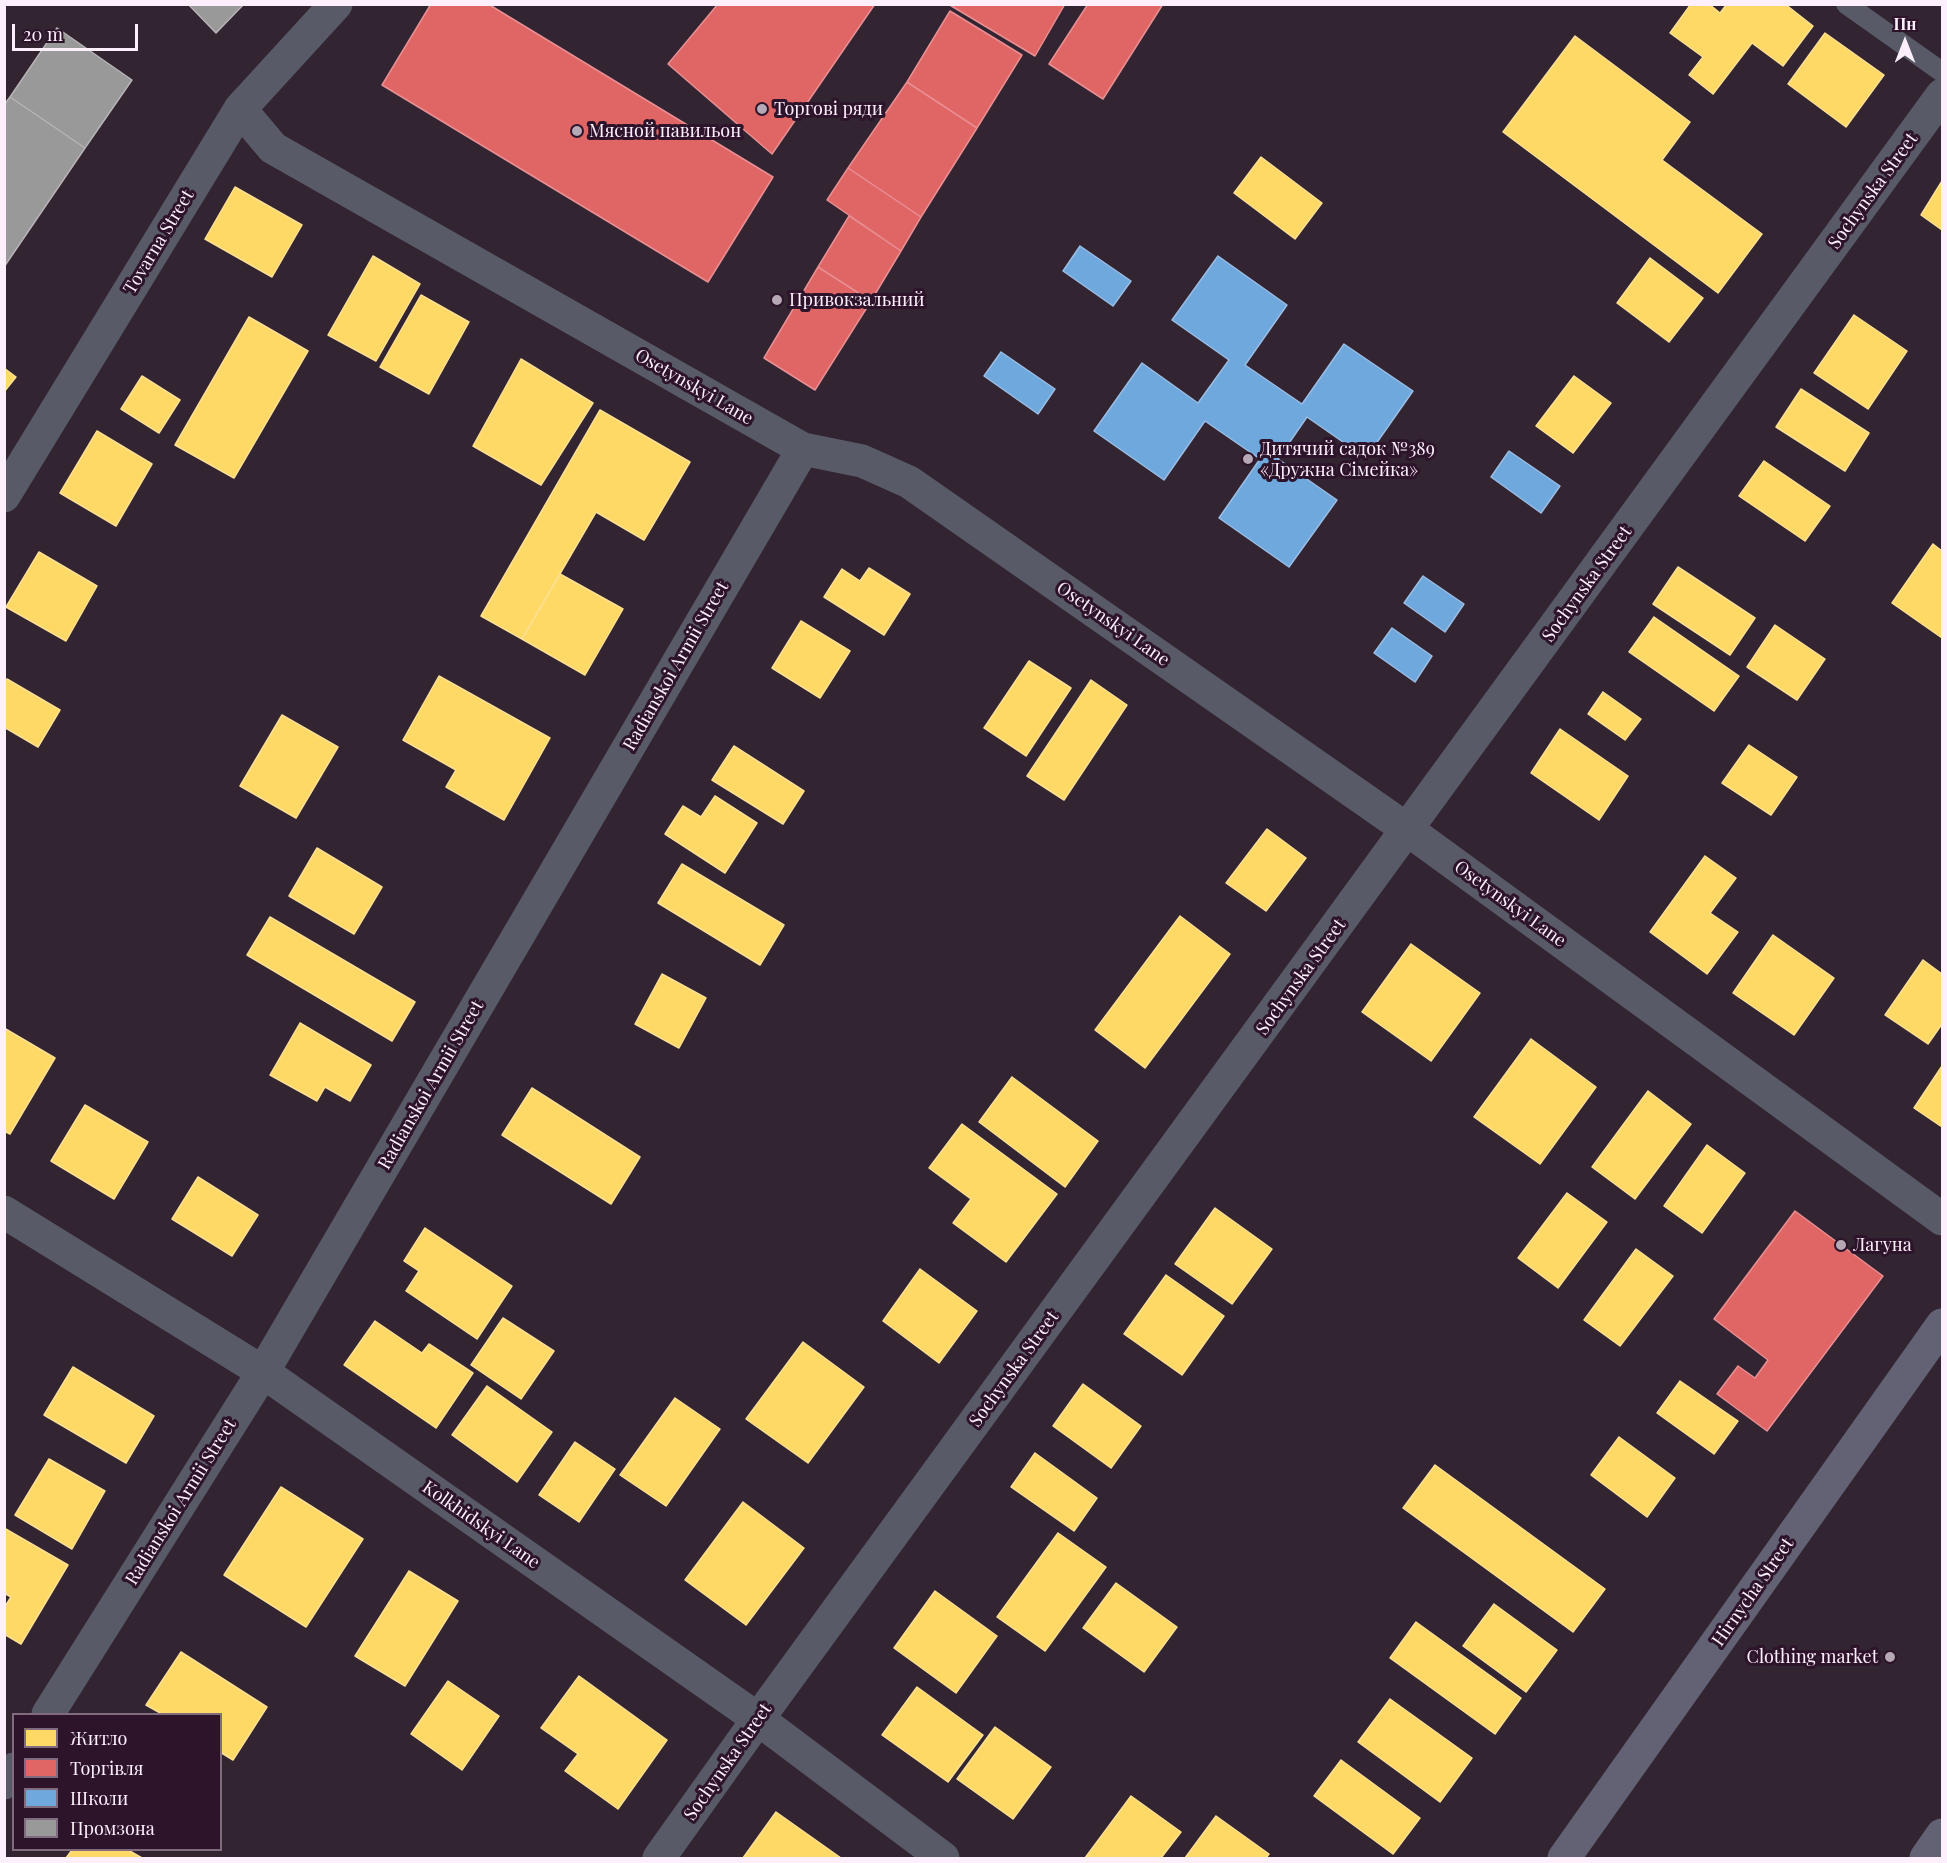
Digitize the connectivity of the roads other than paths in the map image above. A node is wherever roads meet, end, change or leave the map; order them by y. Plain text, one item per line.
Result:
1 (336, 4) edge
2 (1846, 4) edge
3 (1942, 72) edge
4 (1942, 95) edge
5 (240, 109) junction
6 (803, 449) junction
7 (4, 496) edge
8 (1408, 830) junction
9 (4, 1212) edge
10 (1942, 1219) edge
11 (1942, 1325) edge
12 (263, 1372) junction
13 (49, 1713) edge
14 (758, 1719) junction
15 (1942, 1835) edge
16 (659, 1858) edge
17 (943, 1858) edge
18 (1564, 1858) edge
19 (1926, 1858) edge

1 - 5 street, Tovarna Street
2 - 3 lane
4 - 8 street, Sochynska Street
5 - 6 street, Osetynskyi Lane
5 - 7 street, Tovarna Street
6 - 8 street, Osetynskyi Lane
6 - 12 street, Radianskoi Armii Street
8 - 10 street, Osetynskyi Lane
8 - 14 street, Sochynska Street
9 - 12 street, Kolkhidskyi Lane
11 - 18 main road, Hirnycha Street
12 - 13 street, Radianskoi Armii Street
12 - 14 street, Kolkhidskyi Lane
14 - 16 street, Sochynska Street
14 - 17 street, Kolkhidskyi Lane
15 - 19 main road

